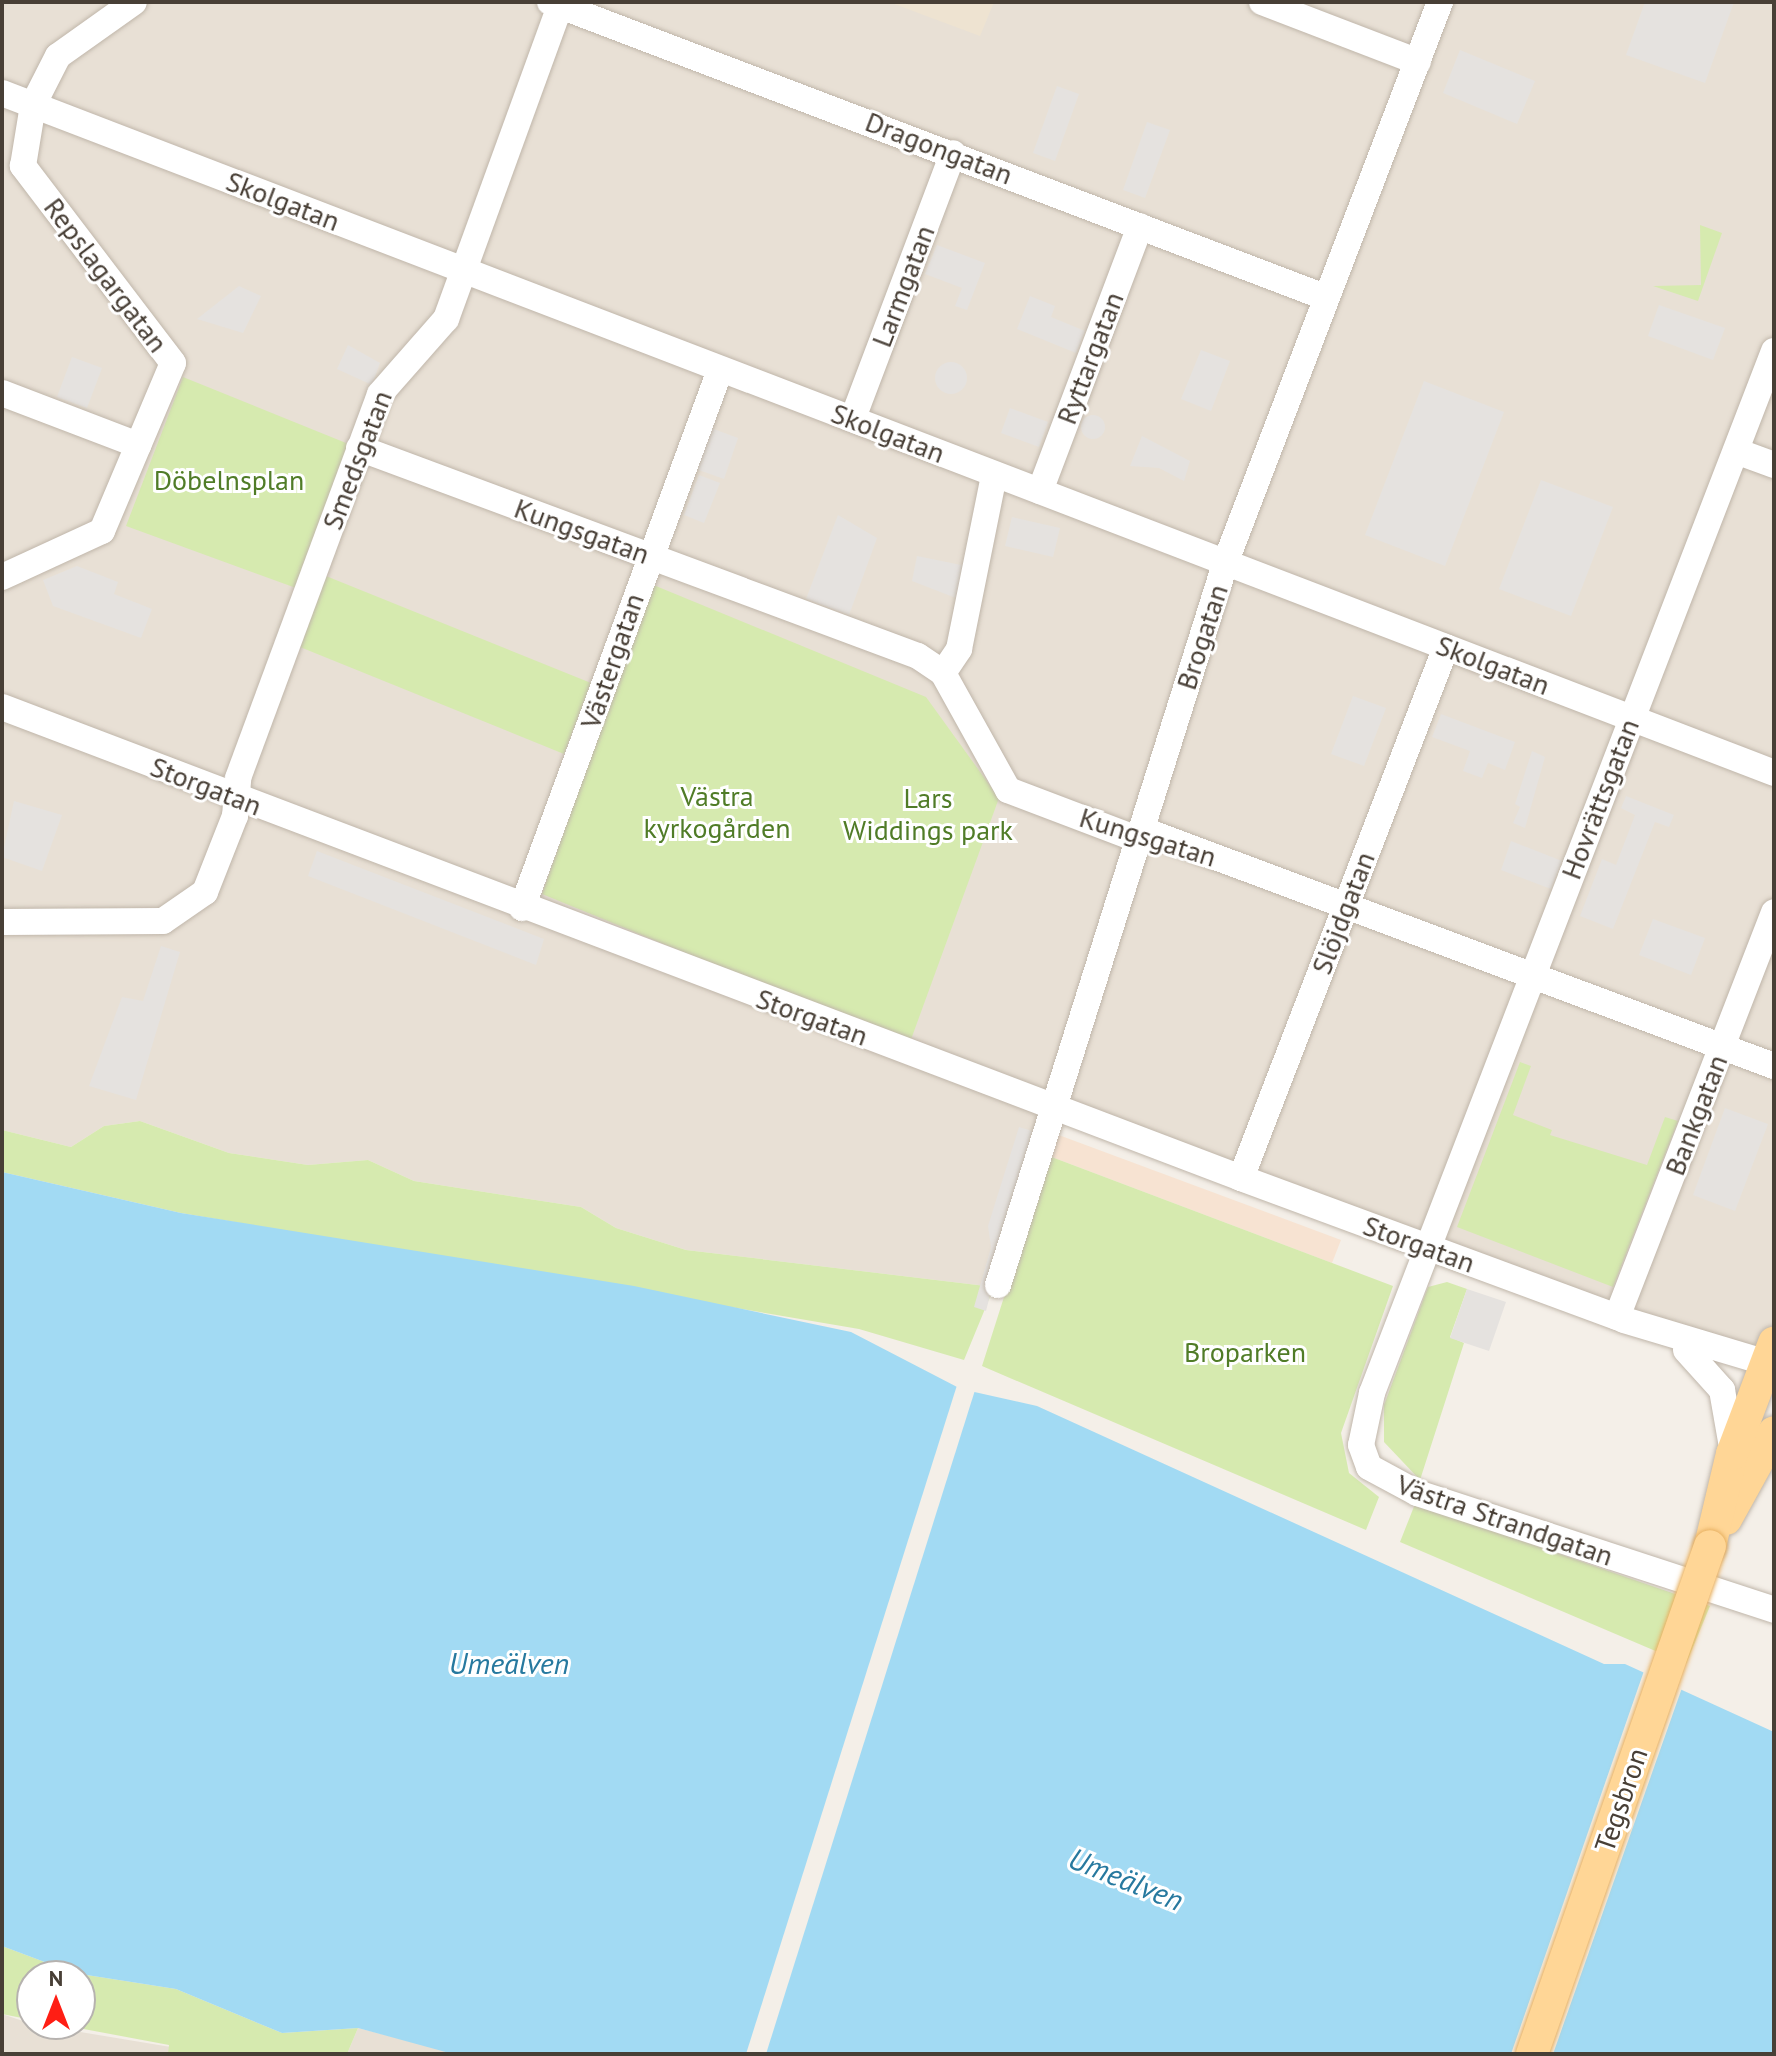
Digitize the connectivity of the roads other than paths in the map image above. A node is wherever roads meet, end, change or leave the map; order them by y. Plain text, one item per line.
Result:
1 (134, 2) edge
2 (1262, 2) edge
3 (1440, 2) edge
4 (555, 4) edge
5 (1418, 62) junction
6 (2, 93) edge
7 (33, 105) junction
8 (953, 153) junction
9 (1140, 226) junction
10 (461, 269) junction
11 (1327, 298) junction
12 (1774, 351) edge
13 (720, 370) junction
14 (2, 393) edge
15 (853, 418) junction
16 (138, 445) junction
17 (359, 448) junction
18 (1736, 451) junction
19 (1774, 465) edge
20 (994, 475) junction
21 (1040, 491) junction
22 (649, 556) junction
23 (1226, 561) junction
24 (2, 577) edge
25 (1446, 647) junction
26 (943, 673) junction
27 (2, 707) edge
28 (1631, 718) junction
29 (1774, 773) edge
30 (235, 797) junction
31 (1137, 839) junction
32 (1345, 907) junction
33 (522, 908) junction
34 (1774, 912) edge
35 (2, 922) edge
36 (1532, 979) junction
37 (1722, 1047) junction
38 (1774, 1066) edge
39 (1055, 1106) junction
40 (1241, 1178) junction
41 (1427, 1247) junction
42 (998, 1285) dead end
43 (1621, 1319) junction
44 (1686, 1350) junction
45 (1770, 1368) edge
46 (1774, 1432) edge
47 (1732, 1454) junction
48 (1710, 1546) junction
49 (1774, 1610) edge
50 (1532, 2054) edge

1 - 7 street
2 - 5 street
3 - 5 street, Brogatan
4 - 8 street, Dragongatan
4 - 10 street, Smedsgatan
5 - 11 street, Brogatan
6 - 7 street, Skolgatan
7 - 10 street, Skolgatan
7 - 16 street, Repslagargatan
8 - 9 street, Dragongatan
8 - 15 street, Larmgatan
9 - 11 street, Dragongatan
9 - 21 street, Ryttargatan
10 - 13 street, Skolgatan
10 - 17 street, Smedsgatan
11 - 23 street, Brogatan
12 - 18 street, Hovrättsgatan
13 - 15 street, Skolgatan
13 - 22 street, Västergatan
14 - 16 street
15 - 20 street, Skolgatan
16 - 24 street
17 - 22 street, Kungsgatan
17 - 30 street, Smedsgatan
18 - 19 street
18 - 28 street, Hovrättsgatan
20 - 21 street, Skolgatan
20 - 26 street
21 - 23 street, Skolgatan
22 - 26 street, Kungsgatan
22 - 33 street, Västergatan
23 - 25 street, Skolgatan
23 - 31 street, Brogatan
25 - 28 street, Skolgatan
25 - 32 street, Slöjdgatan
26 - 31 street, Kungsgatan
27 - 30 street, Storgatan
28 - 29 street, Skolgatan
28 - 36 street, Hovrättsgatan
30 - 33 street, Storgatan
30 - 35 street, Smedsgatan
31 - 32 street, Kungsgatan
31 - 39 street, Brogatan
32 - 36 street, Kungsgatan
32 - 40 street, Slöjdgatan
33 - 39 street, Storgatan
34 - 37 street, Bankgatan
36 - 37 street, Kungsgatan
36 - 41 street, Hovrättsgatan
37 - 38 street, Kungsgatan
37 - 43 street, Bankgatan
39 - 40 street, Storgatan
39 - 42 street, Brogatan
40 - 41 street, Storgatan
41 - 43 street, Storgatan
41 - 49 street, Västra Strandgatan
43 - 44 street, Storgatan
43 - 45 street, Storgatan
44 - 45 street, Storgatan
44 - 47 street, Storgatan
45 - 47 main road
46 - 48 main road
47 - 48 main road
48 - 50 main road, Tegsbron, bridge

